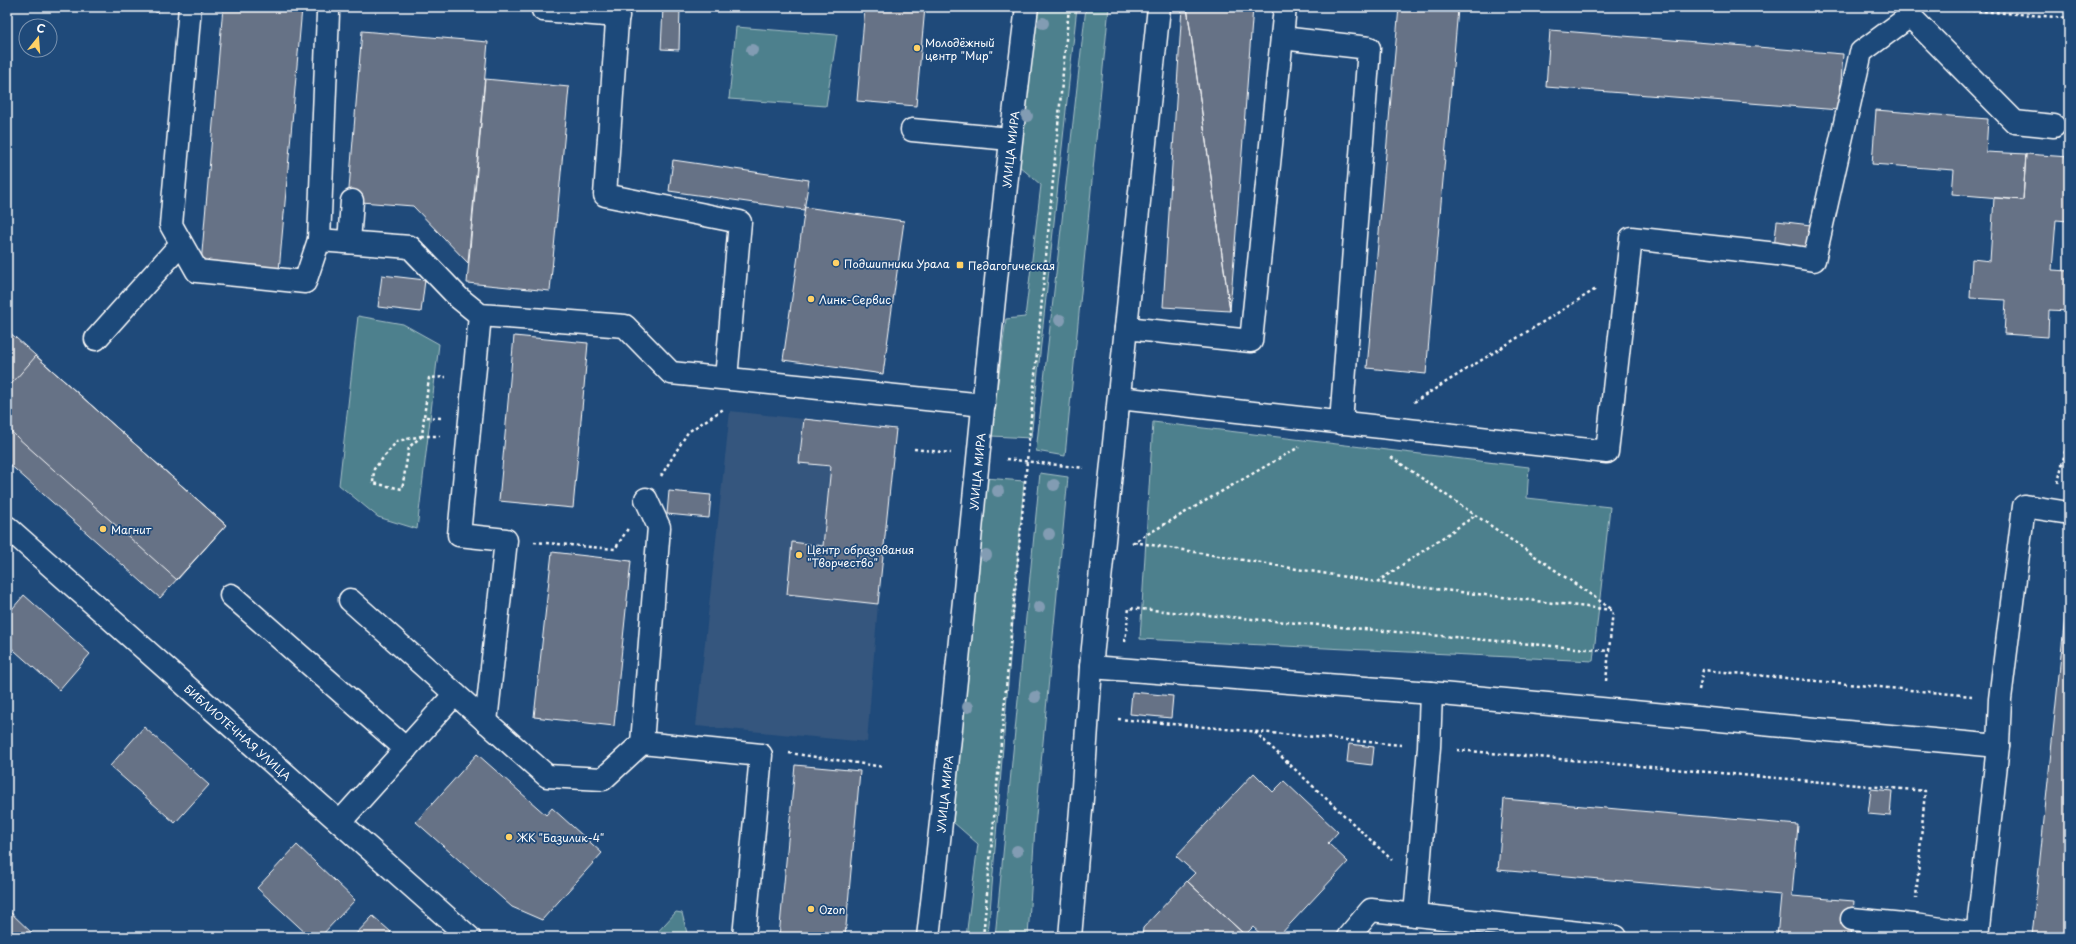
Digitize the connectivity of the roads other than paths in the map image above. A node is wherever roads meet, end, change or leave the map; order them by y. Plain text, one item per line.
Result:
1 (190, 7) edge
2 (1026, 7) edge
3 (1159, 7) edge
4 (1285, 7) edge
5 (543, 10) dead end
6 (618, 11) edge
7 (1910, 11) edge
8 (328, 13) dead end
9 (1282, 38) junction
10 (2054, 126) dead end
11 (912, 130) dead end
12 (1010, 139) junction
13 (352, 201) dead end
14 (319, 240) junction
15 (349, 242) junction
16 (181, 244) junction
17 (480, 315) junction
18 (1126, 328) junction
19 (96, 339) dead end
20 (726, 378) junction
21 (1119, 398) junction
22 (984, 405) junction
23 (1341, 422) junction
24 (646, 499) dead end
25 (2061, 511) edge
26 (7, 527) edge
27 (231, 594) dead end
28 (350, 600) dead end
29 (1091, 667) junction
30 (1431, 693) junction
31 (455, 694) junction
32 (486, 722) junction
33 (642, 744) junction
34 (1998, 746) junction
35 (406, 749) junction
36 (340, 822) junction
37 (1415, 915) junction
38 (1852, 920) dead end
39 (1977, 936) edge
40 (469, 937) edge
41 (744, 937) edge
42 (928, 937) edge
43 (1070, 937) edge
44 (1348, 937) edge
45 (1616, 937) edge

1 - 16 street
2 - 12 street, УЛИЦА МИРА
3 - 18 street
4 - 9 street
5 - 6 street
6 - 20 street
7 - 10 street
7 - 23 street
8 - 14 street
9 - 18 street
9 - 23 street
11 - 12 street
12 - 22 street, УЛИЦА МИРА
13 - 15 street
14 - 15 street
14 - 16 street
15 - 17 street
16 - 19 street
17 - 20 street
17 - 32 street
18 - 21 street
20 - 22 street
21 - 23 street
21 - 29 street
22 - 42 street, УЛИЦА МИРА
24 - 33 street
25 - 34 street
26 - 36 street, БИБЛИОТЕЧНАЯ УЛИЦА
27 - 35 street
28 - 31 street
29 - 30 street
29 - 43 street
30 - 34 street
30 - 37 street
31 - 32 street
31 - 35 street
32 - 33 street
33 - 41 street
34 - 39 street
35 - 36 street
36 - 40 street, БИБЛИОТЕЧНАЯ УЛИЦА
37 - 44 street
37 - 45 street
38 - 39 street

